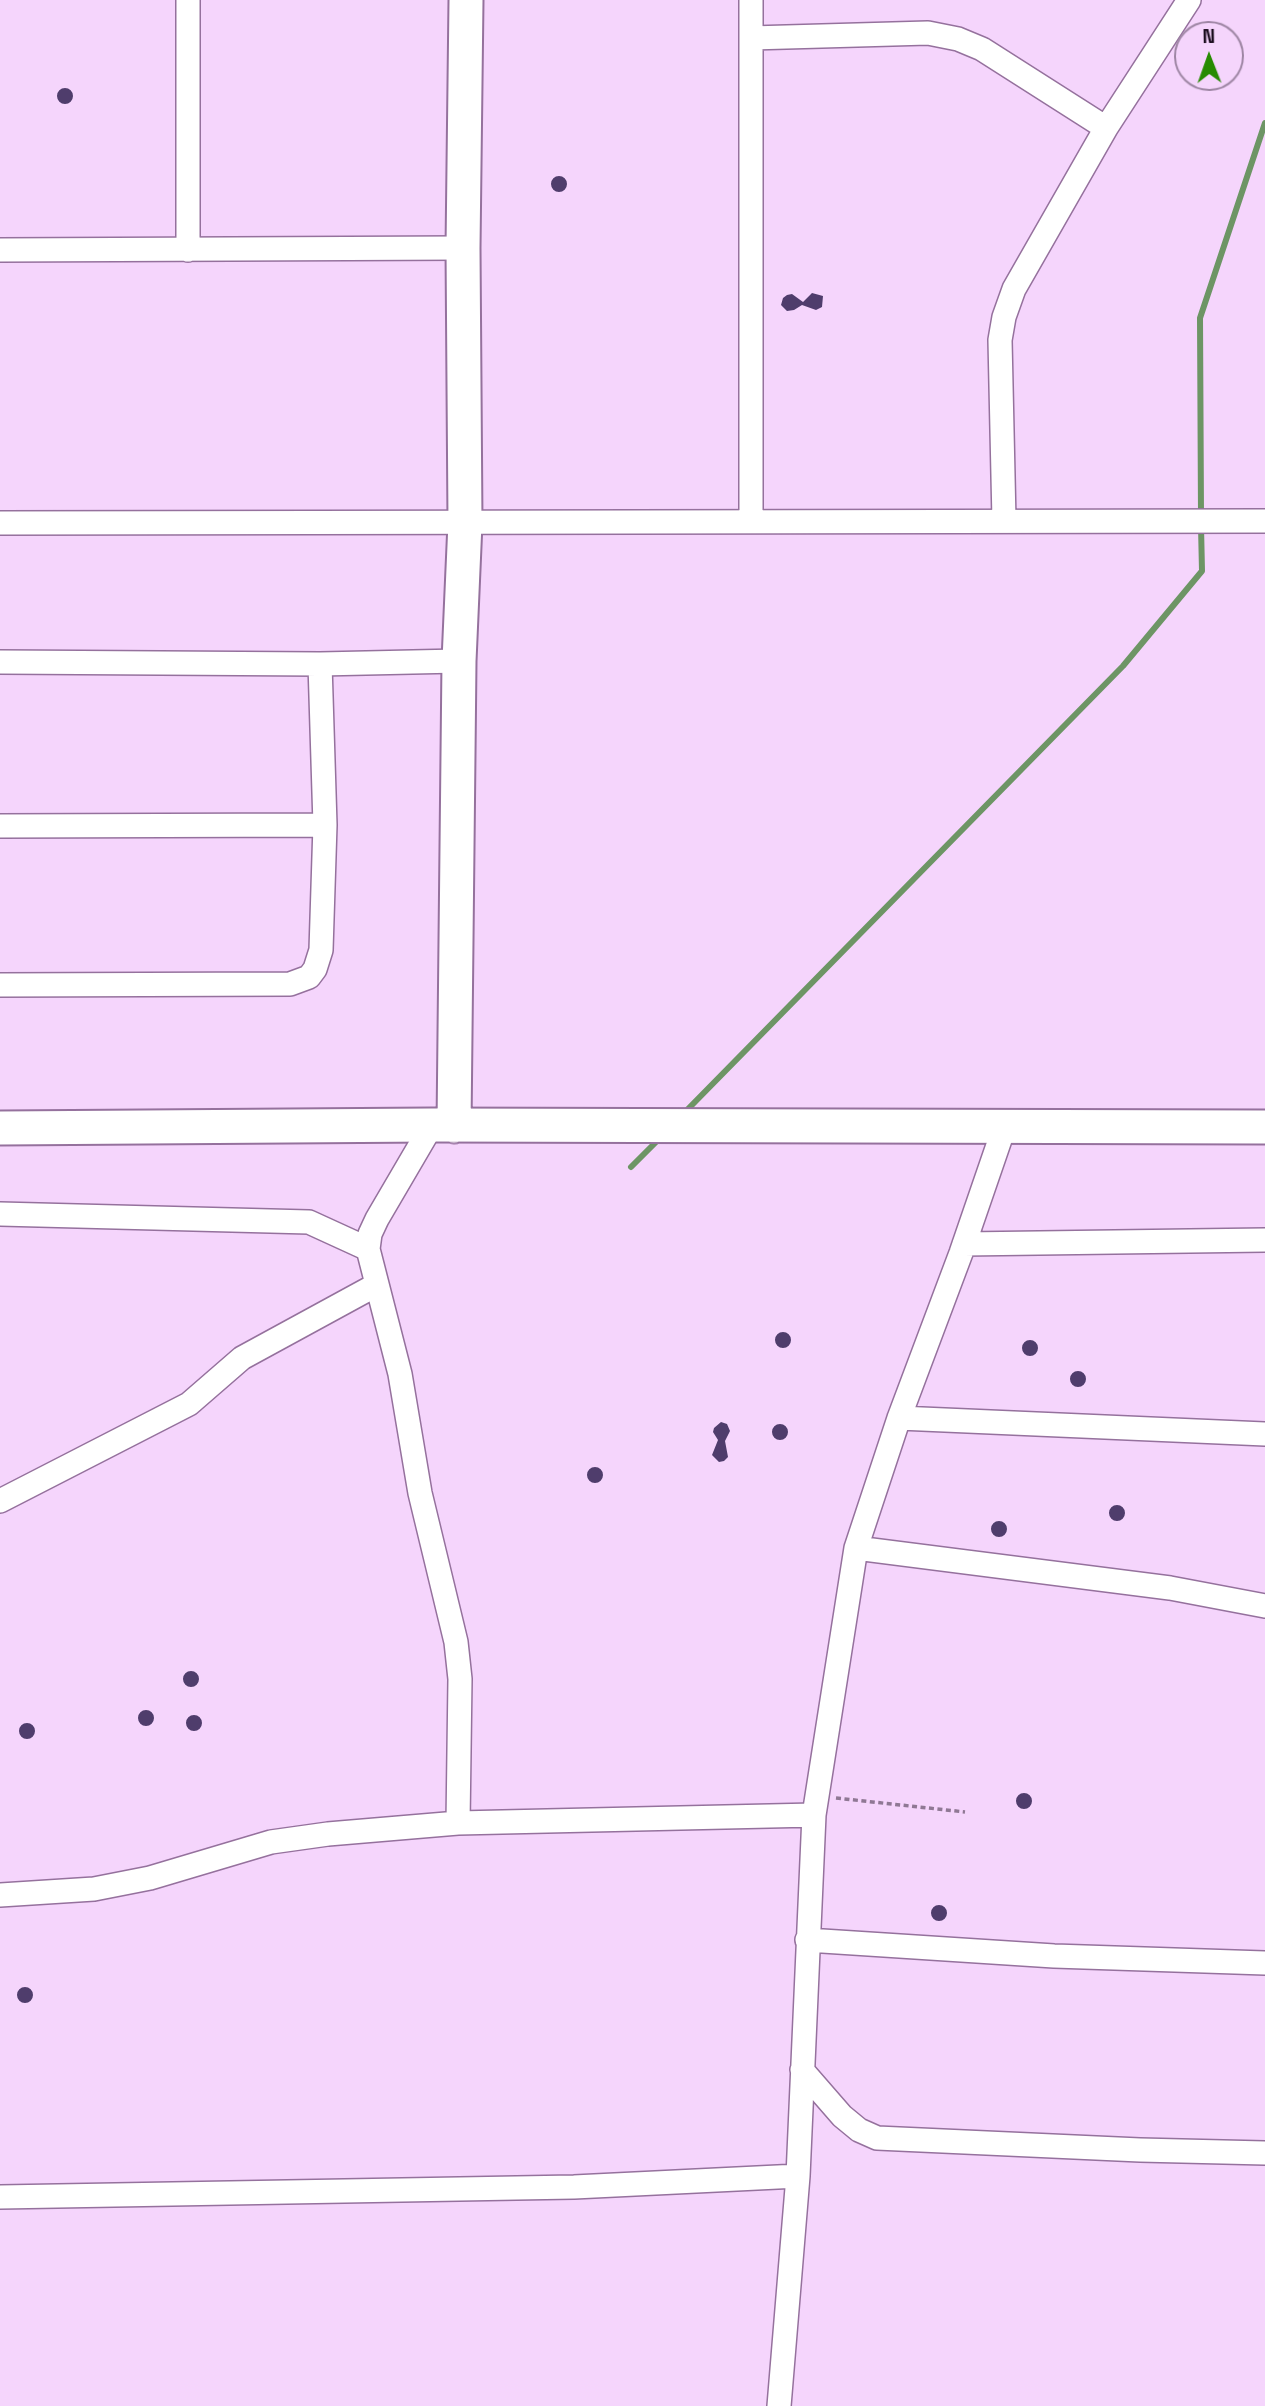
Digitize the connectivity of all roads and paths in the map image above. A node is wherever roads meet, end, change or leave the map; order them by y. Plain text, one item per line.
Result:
1 (188, 0) edge
2 (466, 0) edge
3 (751, 0) edge
4 (1189, 0) edge
5 (751, 38) junction
6 (1106, 128) junction
7 (463, 248) junction
8 (0, 250) edge
9 (188, 250) junction
10 (751, 520) junction
11 (1004, 521) junction
12 (1265, 521) edge
13 (0, 523) edge
14 (465, 523) junction
15 (459, 661) junction
16 (0, 662) edge
17 (320, 664) junction
18 (325, 825) junction
19 (0, 826) edge
20 (0, 985) edge
21 (443, 1125) junction
22 (1005, 1125) junction
23 (1265, 1127) edge
24 (0, 1128) edge
25 (0, 1214) edge
26 (1265, 1240) edge
27 (964, 1244) junction
28 (368, 1249) junction
29 (376, 1285) junction
30 (900, 1418) junction
31 (1265, 1434) edge
32 (0, 1501) edge
33 (856, 1548) junction
34 (1265, 1606) edge
35 (815, 1806) junction
36 (965, 1812) dead end
37 (458, 1823) junction
38 (0, 1895) edge
39 (807, 1940) junction
40 (1265, 1963) edge
41 (802, 2070) junction
42 (1265, 2153) edge
43 (798, 2176) junction
44 (0, 2197) edge
45 (779, 2406) edge

1 - 9 street
2 - 7 street
3 - 5 street
4 - 6 street
5 - 6 street
5 - 10 street
6 - 11 street
7 - 9 street
7 - 14 street
8 - 9 street
10 - 11 street
10 - 14 street
11 - 12 street
13 - 14 street
14 - 15 street
15 - 17 street
15 - 21 street
16 - 17 street
17 - 18 street
18 - 19 street
18 - 20 street
21 - 22 street
21 - 24 street
21 - 28 street
22 - 23 street
22 - 27 street
25 - 28 street
26 - 27 street
27 - 30 street
28 - 29 street
29 - 32 street
29 - 37 street
30 - 31 street
30 - 33 street
33 - 34 street
33 - 35 street
35 - 36 path
35 - 37 street
35 - 39 street
37 - 38 street
39 - 40 street
39 - 41 street
41 - 42 street
41 - 43 street
43 - 44 street
43 - 45 street

